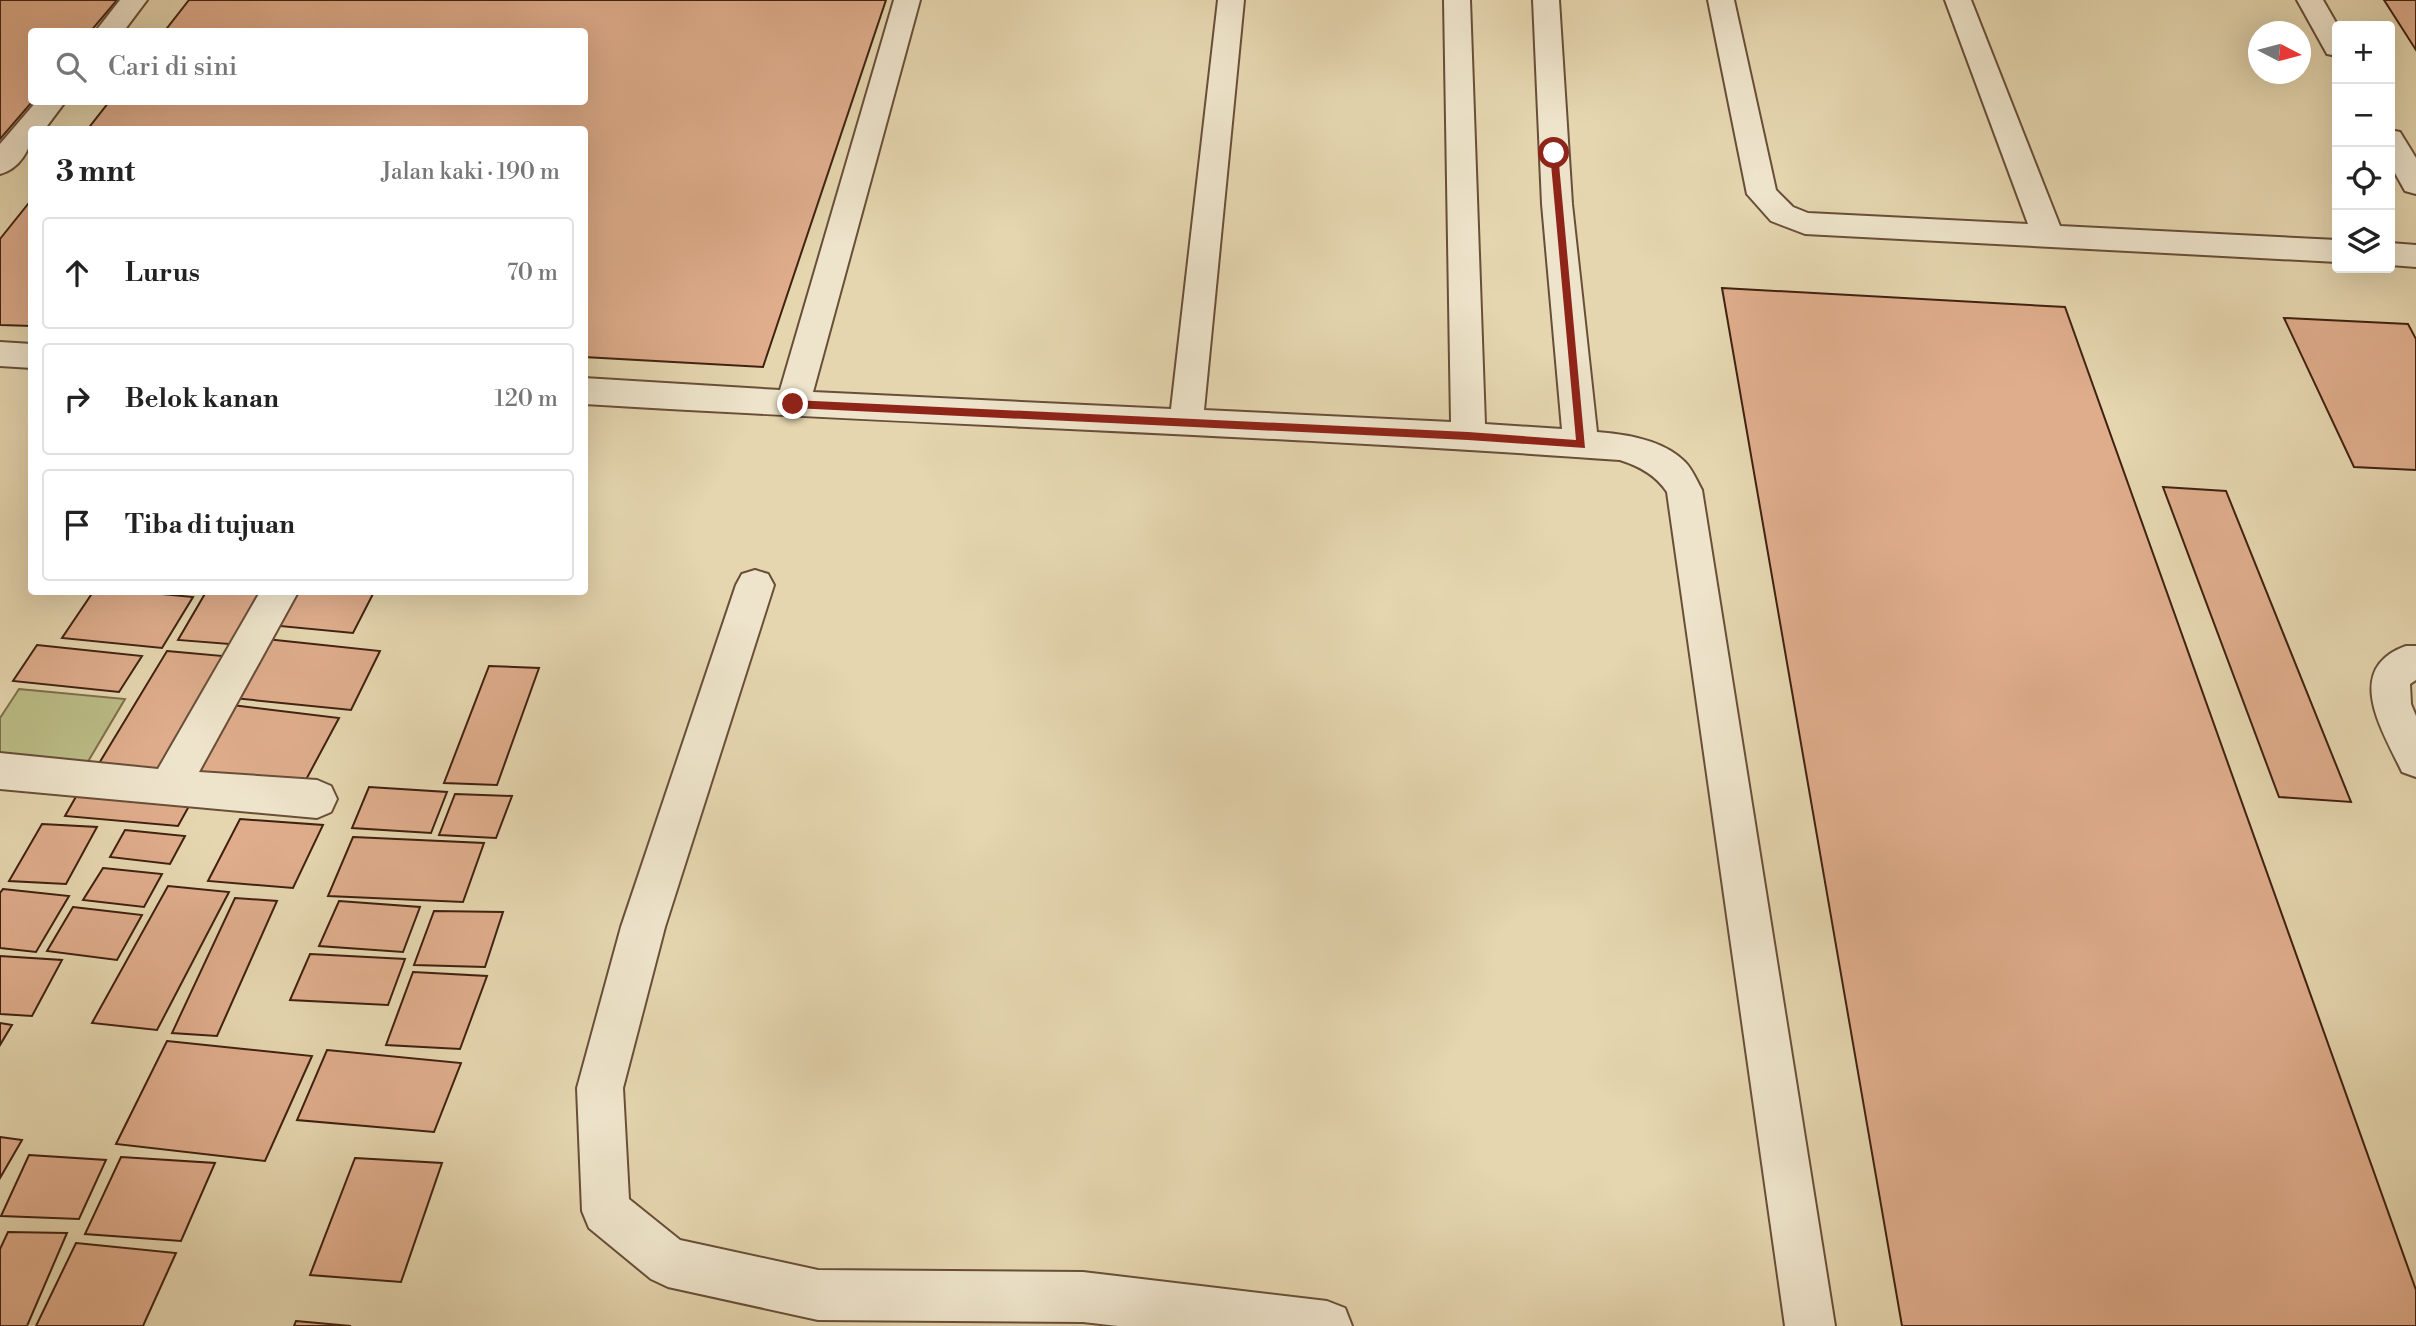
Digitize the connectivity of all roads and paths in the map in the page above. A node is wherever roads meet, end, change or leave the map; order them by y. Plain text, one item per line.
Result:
1 (134, 0) edge
2 (907, 0) edge
3 (1231, 0) edge
4 (1457, 0) edge
5 (1546, 0) edge
6 (1721, 0) edge
7 (1958, 0) edge
8 (2310, 0) edge
9 (111, 28) edge
10 (2332, 39) edge
11 (49, 105) edge
12 (31, 126) edge
13 (28, 130) edge
14 (2395, 147) edge
15 (0, 164) edge
16 (2416, 184) edge
17 (2048, 235) junction
18 (2332, 251) edge
19 (2395, 254) edge
20 (2416, 256) edge
21 (0, 354) edge
22 (28, 356) edge
23 (588, 391) edge
24 (793, 404) junction
25 (1186, 424) junction
26 (1468, 436) junction
27 (1581, 445) junction
28 (755, 584) dead end
29 (277, 595) edge
30 (2416, 663) edge
31 (2416, 759) edge
32 (0, 771) edge
33 (169, 788) junction
34 (317, 799) dead end
35 (1326, 1326) edge
36 (1810, 1326) edge

1 - 9 street
2 - 24 street
3 - 25 street
4 - 26 street
5 - 27 street
6 - 17 street
7 - 17 street
8 - 10 street
11 - 12 street
13 - 15 street
14 - 16 street
17 - 18 street
19 - 20 street
21 - 22 street
23 - 24 street
24 - 25 street
25 - 26 street
26 - 27 street
27 - 36 street
28 - 35 street
29 - 33 street
30 - 31 street
32 - 33 street
33 - 34 street

